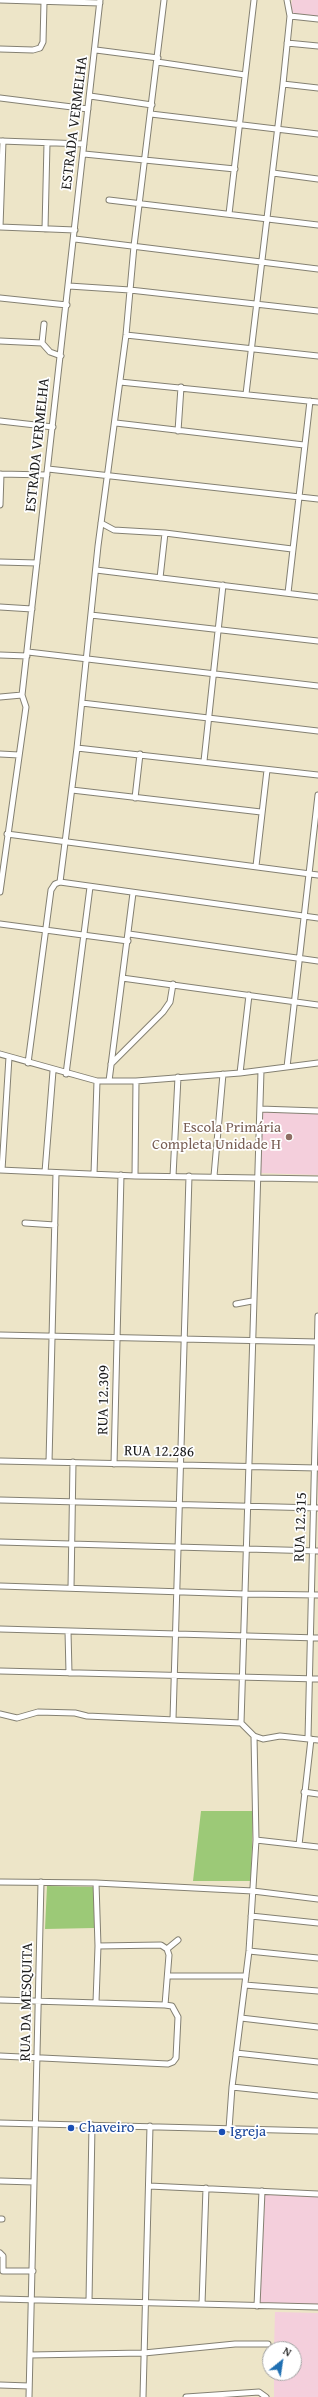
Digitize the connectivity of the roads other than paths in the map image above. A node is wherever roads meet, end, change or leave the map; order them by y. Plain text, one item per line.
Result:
1 (0, 0) edge
2 (164, 0) edge
3 (254, 0) edge
4 (288, 0) edge
5 (44, 2) junction
6 (100, 2) edge
7 (290, 16) junction
8 (318, 19) edge
9 (287, 43) junction
10 (318, 46) edge
11 (0, 49) edge
12 (96, 50) junction
13 (158, 60) junction
14 (245, 75) junction
15 (283, 84) junction
16 (318, 88) edge
17 (90, 96) junction
18 (0, 98) edge
19 (152, 105) junction
20 (88, 109) junction
21 (151, 114) junction
22 (240, 124) junction
23 (278, 128) junction
24 (318, 134) edge
25 (2, 141) edge
26 (47, 143) junction
27 (84, 144) junction
28 (84, 154) junction
29 (145, 158) junction
30 (234, 169) junction
31 (273, 174) junction
32 (318, 179) edge
33 (109, 200) dead end
34 (140, 204) junction
35 (229, 214) junction
36 (267, 219) junction
37 (318, 225) edge
38 (0, 227) edge
39 (45, 229) junction
40 (75, 230) junction
41 (75, 239) junction
42 (134, 246) junction
43 (262, 262) junction
44 (318, 269) edge
45 (69, 286) junction
46 (130, 290) junction
47 (0, 298) edge
48 (256, 304) junction
49 (67, 305) junction
50 (318, 311) edge
51 (44, 324) dead end
52 (126, 335) junction
53 (0, 340) edge
54 (42, 343) junction
55 (251, 350) junction
56 (60, 356) junction
57 (318, 356) edge
58 (120, 382) junction
59 (181, 387) junction
60 (246, 394) junction
61 (310, 401) junction
62 (318, 402) edge
63 (0, 421) edge
64 (116, 423) junction
65 (53, 427) junction
66 (178, 431) junction
67 (304, 445) junction
68 (48, 469) junction
69 (1, 474) edge
70 (109, 474) junction
71 (47, 475) junction
72 (298, 498) junction
73 (318, 499) edge
74 (0, 505) edge
75 (101, 523) junction
76 (165, 533) junction
77 (292, 549) junction
78 (0, 562) edge
79 (37, 563) junction
80 (96, 570) junction
81 (160, 578) junction
82 (223, 586) junction
83 (288, 593) junction
84 (318, 596) edge
85 (0, 607) edge
86 (32, 609) junction
87 (91, 615) junction
88 (219, 630) junction
89 (318, 641) edge
90 (27, 654) junction
91 (0, 655) edge
92 (86, 659) junction
93 (214, 673) junction
94 (318, 686) edge
95 (22, 695) junction
96 (0, 697) edge
97 (82, 703) junction
98 (209, 718) junction
99 (318, 731) edge
100 (77, 748) junction
101 (0, 754) edge
102 (140, 754) junction
103 (19, 755) junction
104 (204, 761) junction
105 (267, 770) junction
106 (318, 776) edge
107 (72, 790) junction
108 (318, 795) edge
109 (134, 798) junction
110 (261, 812) junction
111 (7, 834) junction
112 (65, 841) junction
113 (256, 866) junction
114 (308, 874) junction
115 (318, 875) edge
116 (60, 882) junction
117 (90, 887) junction
118 (0, 892) edge
119 (133, 893) junction
120 (305, 916) junction
121 (318, 918) edge
122 (0, 924) edge
123 (45, 930) junction
124 (83, 934) junction
125 (129, 934) junction
126 (128, 941) junction
127 (298, 958) junction
128 (318, 961) edge
129 (122, 978) junction
130 (173, 984) junction
131 (249, 995) junction
132 (294, 1002) junction
133 (318, 1005) edge
134 (0, 1054) edge
135 (9, 1057) junction
136 (28, 1063) junction
137 (318, 1063) edge
138 (111, 1064) junction
139 (287, 1067) junction
140 (53, 1071) junction
141 (261, 1071) junction
142 (240, 1073) junction
143 (66, 1074) junction
144 (223, 1074) junction
145 (178, 1077) junction
146 (97, 1081) junction
147 (109, 1081) junction
148 (136, 1081) junction
149 (260, 1109) junction
150 (318, 1111) edge
151 (1, 1170) edge
152 (45, 1172) junction
153 (56, 1173) junction
154 (94, 1174) junction
155 (121, 1175) junction
156 (135, 1176) junction
157 (173, 1176) junction
158 (189, 1176) junction
159 (214, 1176) junction
160 (257, 1176) junction
161 (318, 1179) edge
162 (24, 1223) dead end
163 (55, 1225) junction
164 (252, 1301) junction
165 (236, 1304) dead end
166 (318, 1316) edge
167 (0, 1335) edge
168 (51, 1336) junction
169 (117, 1338) junction
170 (184, 1339) junction
171 (253, 1339) junction
172 (318, 1342) edge
173 (0, 1461) edge
174 (49, 1462) junction
175 (73, 1462) junction
176 (114, 1464) junction
177 (180, 1465) junction
178 (248, 1466) junction
179 (316, 1468) edge
180 (0, 1500) edge
181 (73, 1501) junction
182 (179, 1504) junction
183 (247, 1506) junction
184 (316, 1508) edge
185 (0, 1542) edge
186 (72, 1544) junction
187 (178, 1547) junction
188 (245, 1549) junction
189 (315, 1551) edge
190 (0, 1586) edge
191 (70, 1588) junction
192 (177, 1592) junction
193 (245, 1594) junction
194 (311, 1594) junction
195 (318, 1594) edge
196 (0, 1629) edge
197 (68, 1631) junction
198 (176, 1635) junction
199 (243, 1637) junction
200 (310, 1638) junction
201 (318, 1638) edge
202 (0, 1671) edge
203 (68, 1673) junction
204 (175, 1677) junction
205 (242, 1678) junction
206 (310, 1679) junction
207 (318, 1679) edge
208 (0, 1714) edge
209 (173, 1719) junction
210 (241, 1724) junction
211 (254, 1736) junction
212 (310, 1739) junction
213 (318, 1740) edge
214 (304, 1792) junction
215 (318, 1794) edge
216 (256, 1840) junction
217 (299, 1844) junction
218 (318, 1847) edge
219 (0, 1882) edge
220 (41, 1882) junction
221 (96, 1883) junction
222 (253, 1891) junction
223 (318, 1899) edge
224 (251, 1916) junction
225 (318, 1923) edge
226 (178, 1940) dead end
227 (98, 1946) junction
228 (167, 1949) junction
229 (249, 1951) junction
230 (318, 1958) edge
231 (168, 1976) junction
232 (246, 1976) junction
233 (245, 1985) junction
234 (318, 1991) edge
235 (0, 2000) edge
236 (39, 2001) junction
237 (96, 2002) junction
238 (165, 2005) junction
239 (241, 2018) junction
240 (318, 2027) edge
241 (236, 2053) junction
242 (0, 2056) edge
243 (37, 2057) junction
244 (318, 2062) edge
245 (232, 2087) junction
246 (318, 2096) edge
247 (0, 2123) edge
248 (36, 2124) junction
249 (92, 2125) junction
250 (150, 2126) junction
251 (230, 2129) junction
252 (318, 2131) edge
253 (0, 2181) edge
254 (34, 2182) junction
255 (148, 2186) junction
256 (206, 2188) junction
257 (262, 2191) junction
258 (318, 2194) edge
259 (0, 2253) edge
260 (33, 2270) junction
261 (0, 2298) edge
262 (32, 2299) junction
263 (89, 2301) junction
264 (145, 2302) junction
265 (202, 2304) junction
266 (257, 2306) junction
267 (318, 2307) edge
268 (262, 2344) edge
269 (144, 2353) junction
270 (30, 2355) junction
271 (0, 2385) edge
272 (29, 2386) junction
273 (29, 2397) edge
274 (143, 2397) edge
275 (186, 2397) edge
276 (266, 2397) edge

1 - 5 street
2 - 13 street
3 - 14 street
4 - 7 street
5 - 6 street
5 - 11 street
6 - 12 street, ESTRADA VERMELHA
7 - 8 street
7 - 9 street
9 - 10 street
9 - 15 street
12 - 13 street
12 - 17 street, ESTRADA VERMELHA
13 - 14 street
13 - 19 street
14 - 22 street
15 - 16 street
15 - 23 street
17 - 19 street
17 - 20 street, ESTRADA VERMELHA
18 - 20 street
19 - 21 street
20 - 27 street, ESTRADA VERMELHA
21 - 22 street
21 - 29 street
22 - 23 street
22 - 30 street
23 - 24 street
23 - 31 street
25 - 26 street
25 - 38 street
26 - 27 street
26 - 39 street
27 - 28 street, ESTRADA VERMELHA
28 - 29 street
28 - 40 street, ESTRADA VERMELHA
29 - 30 street
29 - 34 street
30 - 35 street
31 - 32 street
31 - 36 street
33 - 34 street
34 - 35 street
34 - 42 street
35 - 36 street
36 - 37 street
36 - 43 street
38 - 39 street
39 - 40 street
40 - 41 street, ESTRADA VERMELHA
41 - 42 street
41 - 45 street, ESTRADA VERMELHA
42 - 43 street
42 - 46 street
43 - 44 street
43 - 48 street
45 - 46 street
45 - 49 street, ESTRADA VERMELHA
46 - 48 street
46 - 52 street
47 - 49 street
48 - 50 street
48 - 55 street
49 - 56 street, ESTRADA VERMELHA
51 - 54 street
52 - 55 street
52 - 58 street
53 - 54 street
54 - 56 street
55 - 57 street
55 - 60 street
56 - 65 street, ESTRADA VERMELHA
58 - 59 street
58 - 64 street
59 - 60 street
59 - 66 street
60 - 61 street
61 - 62 street
61 - 67 street
63 - 65 street
64 - 66 street
64 - 70 street
65 - 68 street, ESTRADA VERMELHA
66 - 67 street
67 - 72 street
68 - 70 street
68 - 71 street, ESTRADA VERMELHA
69 - 71 street
69 - 74 street
70 - 72 street
70 - 75 street
71 - 79 street, ESTRADA VERMELHA
72 - 73 street
72 - 77 street
75 - 76 street
75 - 80 street
76 - 77 street
76 - 81 street
77 - 83 street
78 - 79 street
79 - 86 street, ESTRADA VERMELHA
80 - 81 street
80 - 87 street
81 - 82 street
82 - 83 street
82 - 88 street
83 - 84 street
85 - 86 street
86 - 90 street, ESTRADA VERMELHA
87 - 88 street
87 - 92 street
88 - 89 street
88 - 93 street
90 - 91 street
90 - 92 street
90 - 95 street, ESTRADA VERMELHA
92 - 93 street
92 - 97 street
93 - 94 street
93 - 98 street
95 - 96 street
95 - 103 street, ESTRADA VERMELHA
97 - 98 street
97 - 100 street
98 - 99 street
98 - 104 street
100 - 102 street
100 - 107 street
101 - 103 street
102 - 104 street
102 - 109 street
103 - 111 street, ESTRADA VERMELHA
104 - 105 street
105 - 106 street
105 - 110 street
107 - 109 street
107 - 112 street
108 - 114 street
109 - 110 street
110 - 113 street
111 - 112 street
111 - 118 street, ESTRADA VERMELHA
112 - 113 street
112 - 116 street
113 - 114 street
114 - 115 street
114 - 120 street
116 - 117 street
116 - 123 street
117 - 119 street
117 - 124 street
119 - 120 street
119 - 125 street
120 - 121 street
120 - 127 street
122 - 123 street
123 - 124 street
123 - 136 street
124 - 126 street
124 - 143 street
125 - 126 street
125 - 127 street
126 - 129 street
127 - 128 street
127 - 132 street
129 - 130 street
129 - 138 street
130 - 131 street
130 - 138 street
131 - 132 street
131 - 142 street
132 - 133 street
132 - 139 street
134 - 135 street
135 - 136 street
135 - 151 street
136 - 140 street
137 - 139 street
138 - 147 street
139 - 141 street
140 - 143 street
140 - 152 street
141 - 142 street
141 - 149 street
142 - 144 street
143 - 146 street
144 - 145 street
144 - 159 street
145 - 148 street
145 - 157 street
146 - 147 street
146 - 154 street
147 - 148 street
148 - 156 street
149 - 150 street
149 - 160 street
151 - 152 street
152 - 153 street
153 - 154 street
153 - 163 street
154 - 155 street
155 - 156 street
155 - 169 street, RUA 12.309
156 - 157 street
157 - 158 street
158 - 159 street
158 - 170 street
159 - 160 street
160 - 161 street
160 - 164 street
162 - 163 street
163 - 168 street
164 - 165 street
164 - 171 street
166 - 172 street, RUA 12.315
167 - 168 street
168 - 169 street
168 - 174 street
169 - 170 street
169 - 176 street, RUA 12.309
170 - 171 street
170 - 177 street
171 - 172 street
171 - 178 street
172 - 179 street, RUA 12.315
173 - 174 street, RUA 12.286
174 - 175 street, RUA 12.286
175 - 176 street, RUA 12.286
175 - 181 street
176 - 177 street, RUA 12.286
177 - 178 street, RUA 12.286
177 - 182 street
178 - 179 street, RUA 12.286
178 - 183 street
179 - 184 street, RUA 12.315
180 - 181 street
181 - 182 street
181 - 186 street
182 - 183 street
182 - 187 street
183 - 184 street
183 - 188 street
184 - 189 street, RUA 12.315
185 - 186 street
186 - 187 street
186 - 191 street
187 - 188 street
187 - 192 street
188 - 189 street
188 - 193 street
189 - 194 street, RUA 12.315
190 - 191 street
191 - 192 street
192 - 193 street
192 - 198 street
193 - 194 street
193 - 199 street
194 - 195 street
194 - 200 street, RUA 12.315
196 - 197 street
197 - 198 street
197 - 203 street
198 - 199 street
198 - 204 street
199 - 200 street
199 - 205 street
200 - 201 street
200 - 206 street, RUA 12.315
202 - 203 street
203 - 204 street
204 - 205 street
204 - 209 street
205 - 206 street
205 - 210 street
206 - 207 street
206 - 212 street, RUA 12.315
208 - 209 street
209 - 210 street
210 - 211 street
211 - 212 street
211 - 216 street
212 - 213 street
212 - 214 street, RUA 12.315
214 - 215 street
214 - 217 street, RUA 12.315
216 - 217 street
216 - 222 street
217 - 218 street
219 - 220 street
220 - 221 street
220 - 236 street, RUA DA MESQUITA
221 - 222 street
221 - 227 street
222 - 223 street
222 - 224 street
224 - 225 street
224 - 229 street
226 - 228 street
227 - 228 street
227 - 237 street
228 - 231 street
229 - 230 street
229 - 232 street
231 - 232 street
231 - 238 street
232 - 233 street
233 - 234 street
233 - 239 street
235 - 236 street
236 - 237 street
236 - 243 street, RUA DA MESQUITA
237 - 238 street
238 - 243 street
239 - 240 street
239 - 241 street
241 - 244 street
241 - 245 street
242 - 243 street
243 - 248 street, RUA DA MESQUITA
245 - 246 street
245 - 251 street
247 - 248 street
248 - 249 street
248 - 254 street, RUA DA MESQUITA
249 - 250 street
249 - 263 street
250 - 251 street
250 - 255 street
251 - 252 street
253 - 254 street
254 - 260 street, RUA DA MESQUITA
255 - 256 street
255 - 264 street
256 - 257 street
256 - 265 street
257 - 258 street
257 - 266 street
259 - 260 street
260 - 262 street, RUA DA MESQUITA
261 - 262 street
262 - 263 street
262 - 270 street, RUA DA MESQUITA
263 - 264 street
264 - 265 street
264 - 269 street
265 - 266 street
266 - 267 street
268 - 269 street
269 - 270 street
269 - 274 street
270 - 272 street, RUA DA MESQUITA
271 - 272 street
272 - 273 street, RUA DA MESQUITA
275 - 276 street

